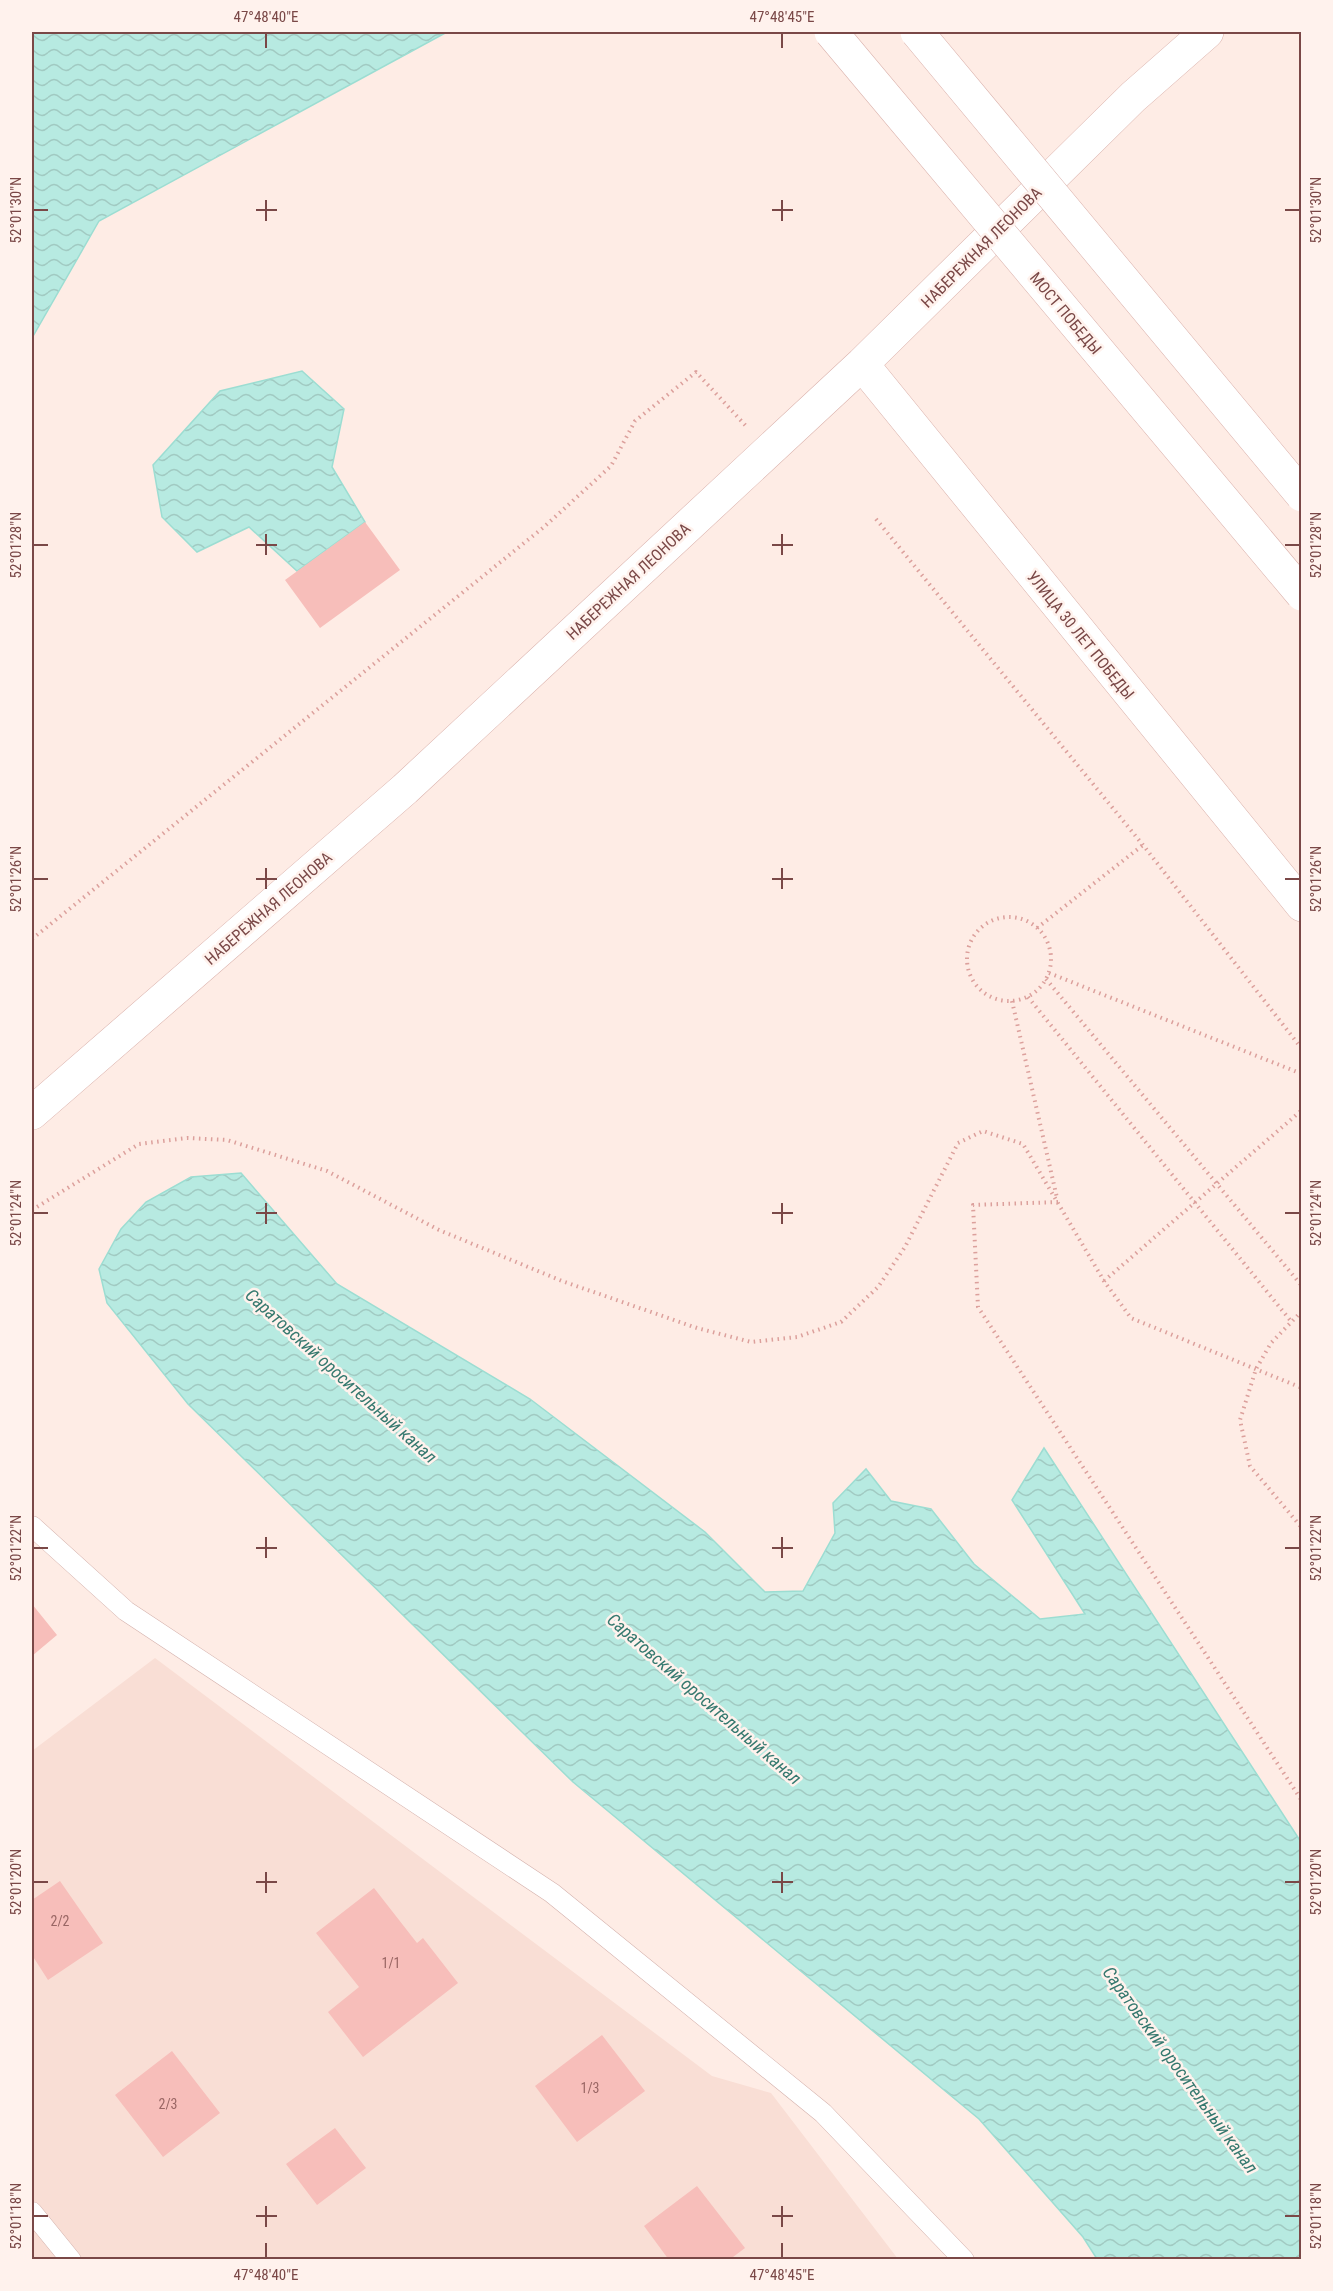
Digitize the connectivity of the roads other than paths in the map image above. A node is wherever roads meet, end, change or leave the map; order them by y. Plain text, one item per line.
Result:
1 (831, 32) edge
2 (916, 32) edge
3 (1207, 32) edge
4 (862, 364) junction
5 (1302, 495) edge
6 (1302, 594) edge
7 (1302, 905) edge
8 (32, 1113) edge
9 (32, 1526) edge
10 (32, 2212) edge
11 (71, 2259) edge
12 (964, 2259) edge

1 - 6 main road, МОСТ ПОБЕДЫ, bridge
2 - 5 main road, bridge
3 - 4 main road, НАБЕРЕЖНАЯ ЛЕОНОВА
4 - 7 main road, УЛИЦА 30 ЛЕТ ПОБЕДЫ
4 - 8 main road, НАБЕРЕЖНАЯ ЛЕОНОВА
9 - 12 lane
10 - 11 lane

